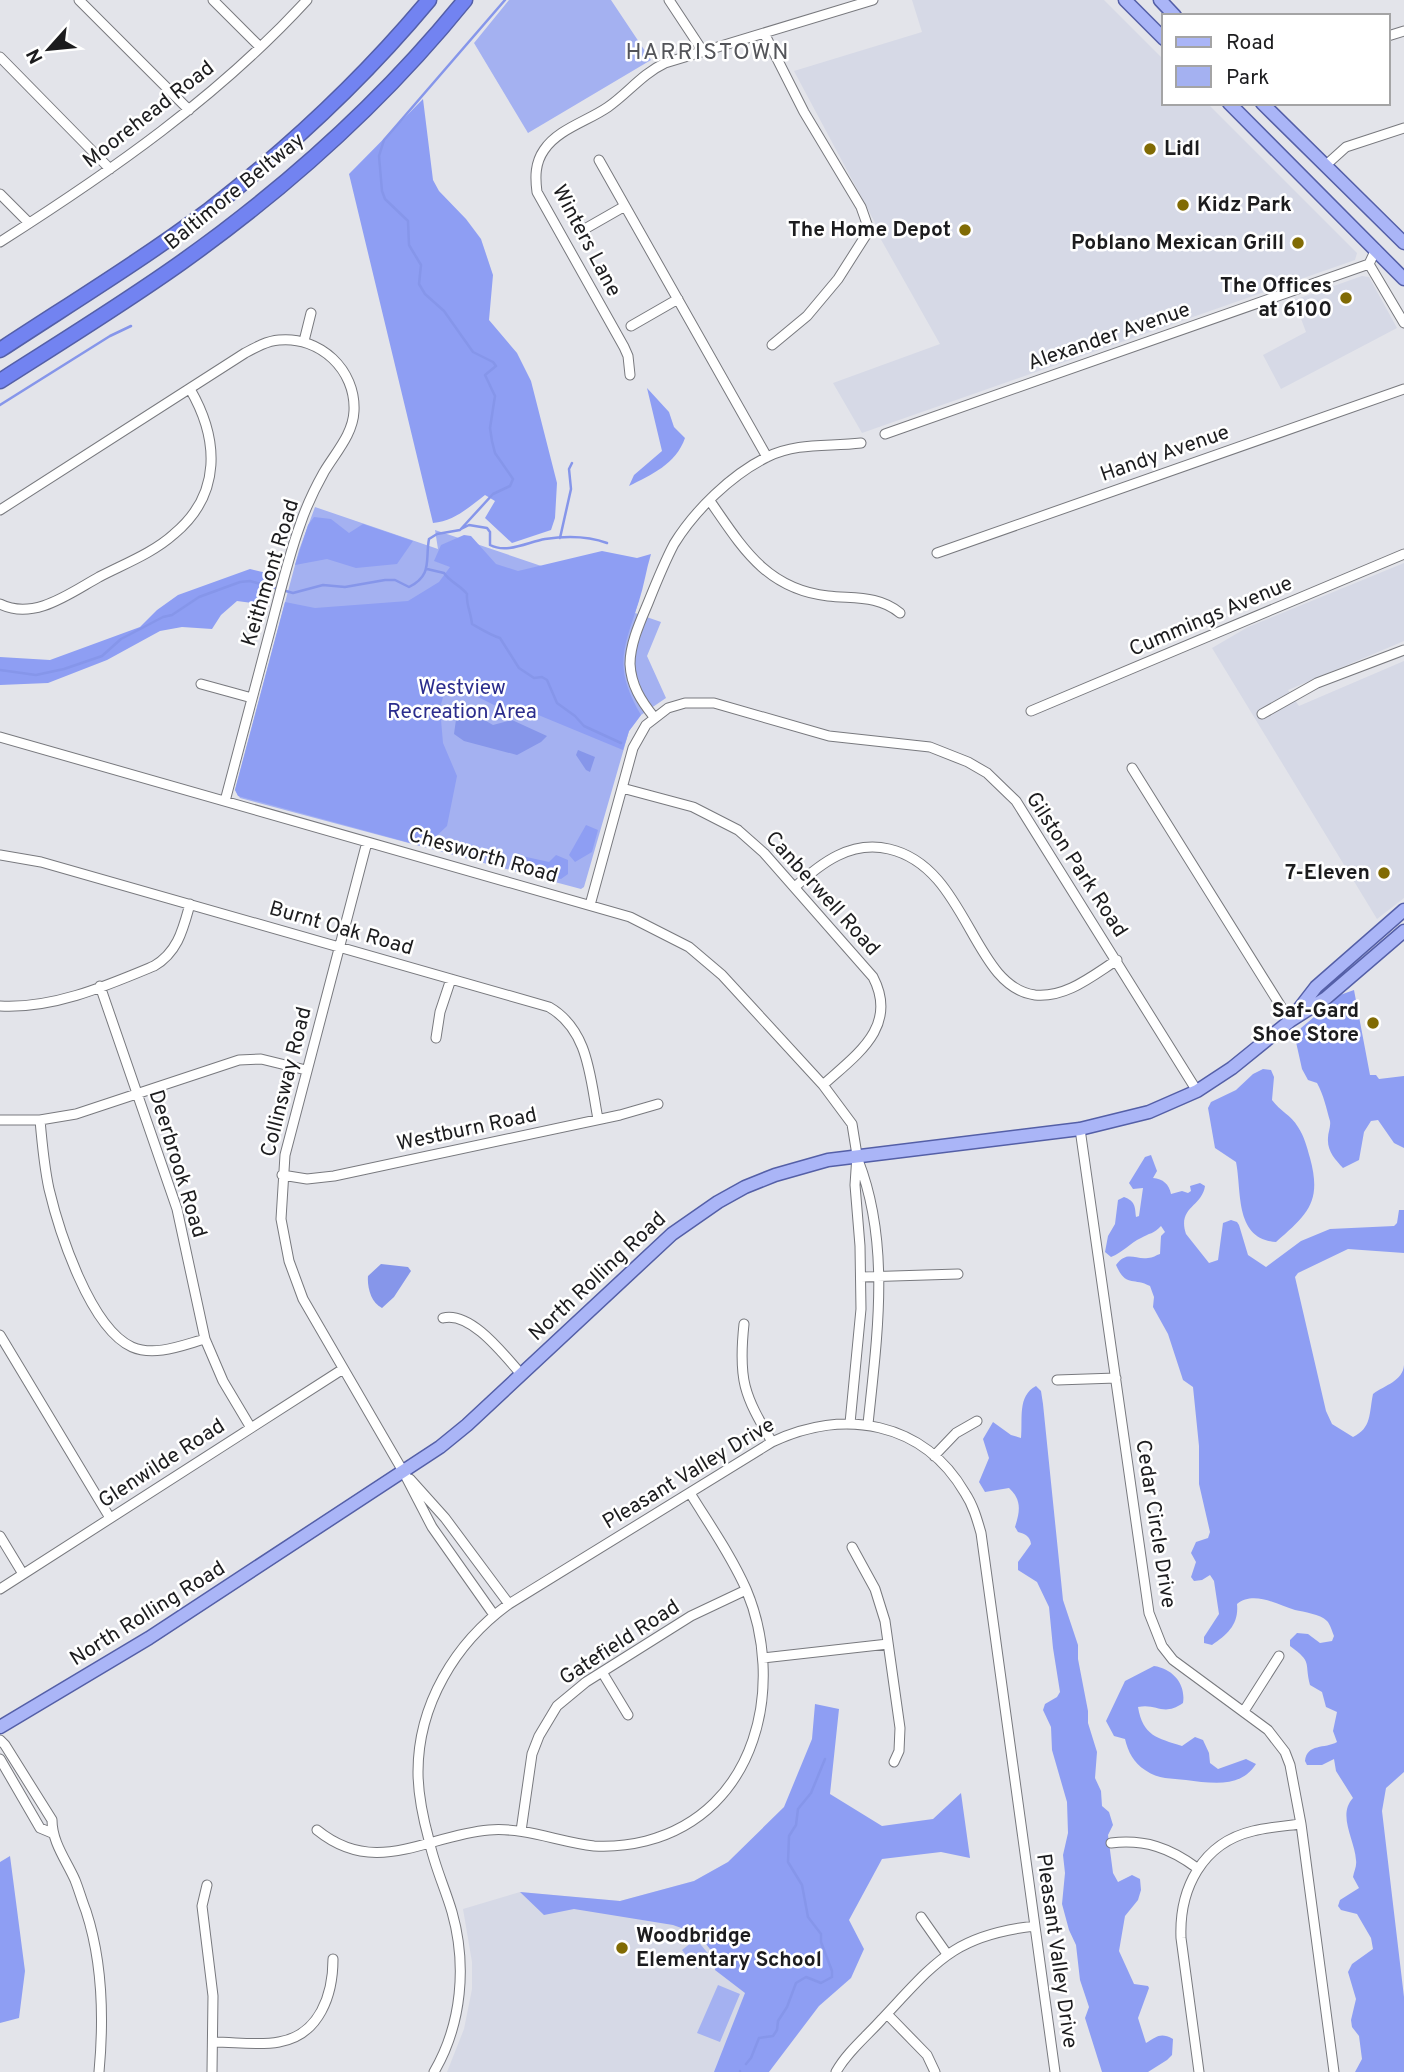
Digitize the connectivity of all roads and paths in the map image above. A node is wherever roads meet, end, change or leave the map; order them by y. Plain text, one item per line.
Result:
1 (79, 0) edge
2 (213, 0) edge
3 (307, 0) edge
4 (429, 0) edge
5 (465, 0) edge
6 (669, 0) edge
7 (827, 0) edge
8 (873, 0) edge
9 (1125, 0) edge
10 (1160, 0) edge
11 (831, 12) junction
12 (1173, 14) edge
13 (764, 33) junction
14 (1162, 37) edge
15 (260, 47) junction
16 (702, 50) junction
17 (0, 57) edge
18 (1231, 105) edge
19 (1264, 105) edge
20 (189, 110) junction
21 (1404, 128) edge
22 (599, 160) dead end
23 (1326, 165) junction
24 (110, 169) junction
25 (0, 194) edge
26 (625, 206) junction
27 (29, 223) junction
28 (583, 230) dead end
29 (0, 242) edge
30 (1404, 243) edge
31 (1376, 249) junction
32 (1369, 264) junction
33 (1404, 279) edge
34 (678, 299) junction
35 (1401, 308) edge
36 (311, 313) dead end
37 (1404, 323) edge
38 (631, 326) dead end
39 (304, 341) junction
40 (772, 345) dead end
41 (0, 349) edge
42 (630, 375) dead end
43 (0, 381) edge
44 (190, 389) junction
45 (1404, 389) edge
46 (885, 434) dead end
47 (861, 443) dead end
48 (767, 457) junction
49 (710, 500) junction
50 (0, 510) edge
51 (937, 553) dead end
52 (1404, 554) edge
53 (0, 604) edge
54 (900, 613) dead end
55 (1404, 650) edge
56 (201, 684) dead end
57 (252, 698) junction
58 (1031, 711) dead end
59 (1262, 714) dead end
60 (654, 717) junction
61 (0, 737) edge
62 (1132, 768) dead end
63 (622, 788) junction
64 (225, 801) junction
65 (367, 842) junction
66 (0, 855) edge
67 (795, 887) junction
68 (190, 904) junction
69 (590, 905) junction
70 (1404, 910) edge
71 (1404, 931) edge
72 (340, 947) junction
73 (1117, 960) junction
74 (451, 979) junction
75 (100, 986) junction
76 (0, 1006) edge
77 (1290, 1021) junction
78 (436, 1038) dead end
79 (306, 1070) junction
80 (823, 1085) junction
81 (1197, 1091) junction
82 (138, 1094) junction
83 (659, 1104) dead end
84 (598, 1119) junction
85 (0, 1120) edge
86 (40, 1120) junction
87 (1080, 1129) junction
88 (856, 1155) junction
89 (282, 1175) junction
90 (958, 1274) dead end
91 (878, 1276) junction
92 (861, 1277) junction
93 (443, 1318) dead end
94 (744, 1324) dead end
95 (0, 1335) edge
96 (205, 1339) junction
97 (343, 1369) junction
98 (521, 1374) junction
99 (1116, 1378) junction
100 (1056, 1380) dead end
101 (977, 1421) dead end
102 (850, 1423) junction
103 (868, 1424) junction
104 (251, 1428) junction
105 (772, 1442) junction
106 (934, 1457) junction
107 (404, 1473) junction
108 (690, 1493) junction
109 (110, 1518) junction
110 (0, 1536) edge
111 (852, 1547) dead end
112 (23, 1574) junction
113 (0, 1589) edge
114 (746, 1590) junction
115 (509, 1604) junction
116 (494, 1615) junction
117 (888, 1644) junction
118 (1279, 1656) dead end
119 (763, 1658) junction
120 (602, 1672) junction
121 (1244, 1711) junction
122 (628, 1715) dead end
123 (0, 1727) edge
124 (0, 1740) edge
125 (0, 1759) edge
126 (894, 1762) dead end
127 (1301, 1824) junction
128 (317, 1830) dead end
129 (521, 1831) junction
130 (52, 1833) junction
131 (1111, 1843) dead end
132 (429, 1844) junction
133 (1197, 1868) junction
134 (207, 1885) dead end
135 (921, 1917) dead end
136 (1035, 1926) junction
137 (947, 1954) junction
138 (332, 1959) dead end
139 (887, 2014) junction
140 (214, 2042) junction
141 (99, 2072) edge
142 (212, 2072) edge
143 (434, 2072) edge
144 (836, 2072) edge
145 (935, 2072) edge
146 (1055, 2072) edge
147 (1199, 2072) edge
148 (1334, 2072) edge

1 - 20 street
2 - 15 street
3 - 15 street, Moorehead Road
4 - 41 highway, Baltimore Beltway
5 - 43 highway, Baltimore Beltway
6 - 16 street
7 - 11 street
8 - 11 street, Winters Lane
9 - 14 main road
10 - 12 main road
11 - 13 street, Winters Lane
13 - 16 street, Winters Lane
13 - 40 street
15 - 20 street, Moorehead Road
16 - 42 street, Winters Lane
17 - 24 street
18 - 31 main road
19 - 23 main road
20 - 24 street, Moorehead Road
21 - 23 street
22 - 26 street
23 - 30 main road
24 - 27 street, Moorehead Road
25 - 27 street
26 - 28 street
26 - 34 street
27 - 29 street, Moorehead Road
31 - 32 street
31 - 33 main road
32 - 35 street
32 - 46 street, Alexander Avenue
34 - 38 street
34 - 48 street
35 - 37 street
36 - 39 street
39 - 44 street
39 - 57 street, Keithmont Road
44 - 50 street
44 - 53 street
45 - 51 street, Handy Avenue
47 - 48 street
48 - 49 street
49 - 54 street
49 - 60 street
52 - 58 street, Cummings Avenue
55 - 59 street
56 - 57 street
57 - 64 street, Keithmont Road
60 - 63 street
60 - 73 street, Gilston Park Road
61 - 64 street, Chesworth Road
62 - 77 street
63 - 67 street, Canberwell Road
63 - 69 street
64 - 65 street, Chesworth Road
65 - 69 street, Chesworth Road
65 - 72 street, Collinsway Road
66 - 68 street, Burnt Oak Road
67 - 73 street
67 - 80 street, Canberwell Road
68 - 72 street, Burnt Oak Road
68 - 75 street
69 - 80 street, Chesworth Road
70 - 77 main road, North Rolling Road
71 - 77 main road, North Rolling Road
72 - 74 street, Burnt Oak Road
72 - 79 street, Collinsway Road
73 - 81 street, Gilston Park Road
74 - 78 street
74 - 84 street, Burnt Oak Road
75 - 76 street
75 - 82 street, Deerbrook Road
77 - 81 main road, North Rolling Road
79 - 82 street
79 - 89 street, Collinsway Road
80 - 88 street, Chesworth Road
81 - 87 main road, North Rolling Road
82 - 86 street
82 - 96 street, Deerbrook Road
83 - 84 street, Westburn Road
84 - 89 street, Westburn Road
85 - 86 street
86 - 96 street
87 - 88 main road, North Rolling Road
87 - 99 street, Cedar Circle Drive
88 - 91 street, Chesworth Road
88 - 92 street, Chesworth Road
88 - 98 main road, North Rolling Road
89 - 97 street, Collinsway Road
90 - 91 street
91 - 92 street
91 - 103 street, Chesworth Road
92 - 102 street, Chesworth Road
93 - 98 street
94 - 105 street
95 - 109 street
96 - 104 street, Deerbrook Road
97 - 104 street, Glenwilde Road
97 - 107 street, Collinsway Road
98 - 107 main road, North Rolling Road
99 - 100 street
99 - 121 street, Cedar Circle Drive
101 - 106 street
102 - 103 street, Pleasant Valley Drive
102 - 105 street, Pleasant Valley Drive
103 - 106 street, Pleasant Valley Drive
104 - 109 street, Glenwilde Road
105 - 108 street, Pleasant Valley Drive
106 - 136 street, Pleasant Valley Drive
107 - 115 street, Collinsway Road
107 - 116 street, Collinsway Road
107 - 123 main road, North Rolling Road
108 - 114 street
108 - 115 street, Pleasant Valley Drive
109 - 112 street, Glenwilde Road
110 - 112 street
111 - 117 street
112 - 113 street, Glenwilde Road
114 - 119 street
114 - 120 street, Gatefield Road
115 - 116 street, Pleasant Valley Drive
116 - 132 street, Pleasant Valley Drive
117 - 119 street
117 - 126 street
118 - 121 street
119 - 129 street
120 - 122 street
120 - 129 street, Gatefield Road
121 - 127 street, Cedar Circle Drive
124 - 130 street
125 - 130 street
127 - 133 street
127 - 148 street, Cedar Circle Drive
128 - 132 street
129 - 132 street
130 - 141 street
131 - 133 street
132 - 143 street, Pleasant Valley Drive
133 - 147 street
134 - 140 street
135 - 137 street
136 - 137 street
136 - 146 street, Pleasant Valley Drive
137 - 139 street
138 - 140 street
139 - 144 street
139 - 145 street
140 - 142 street

